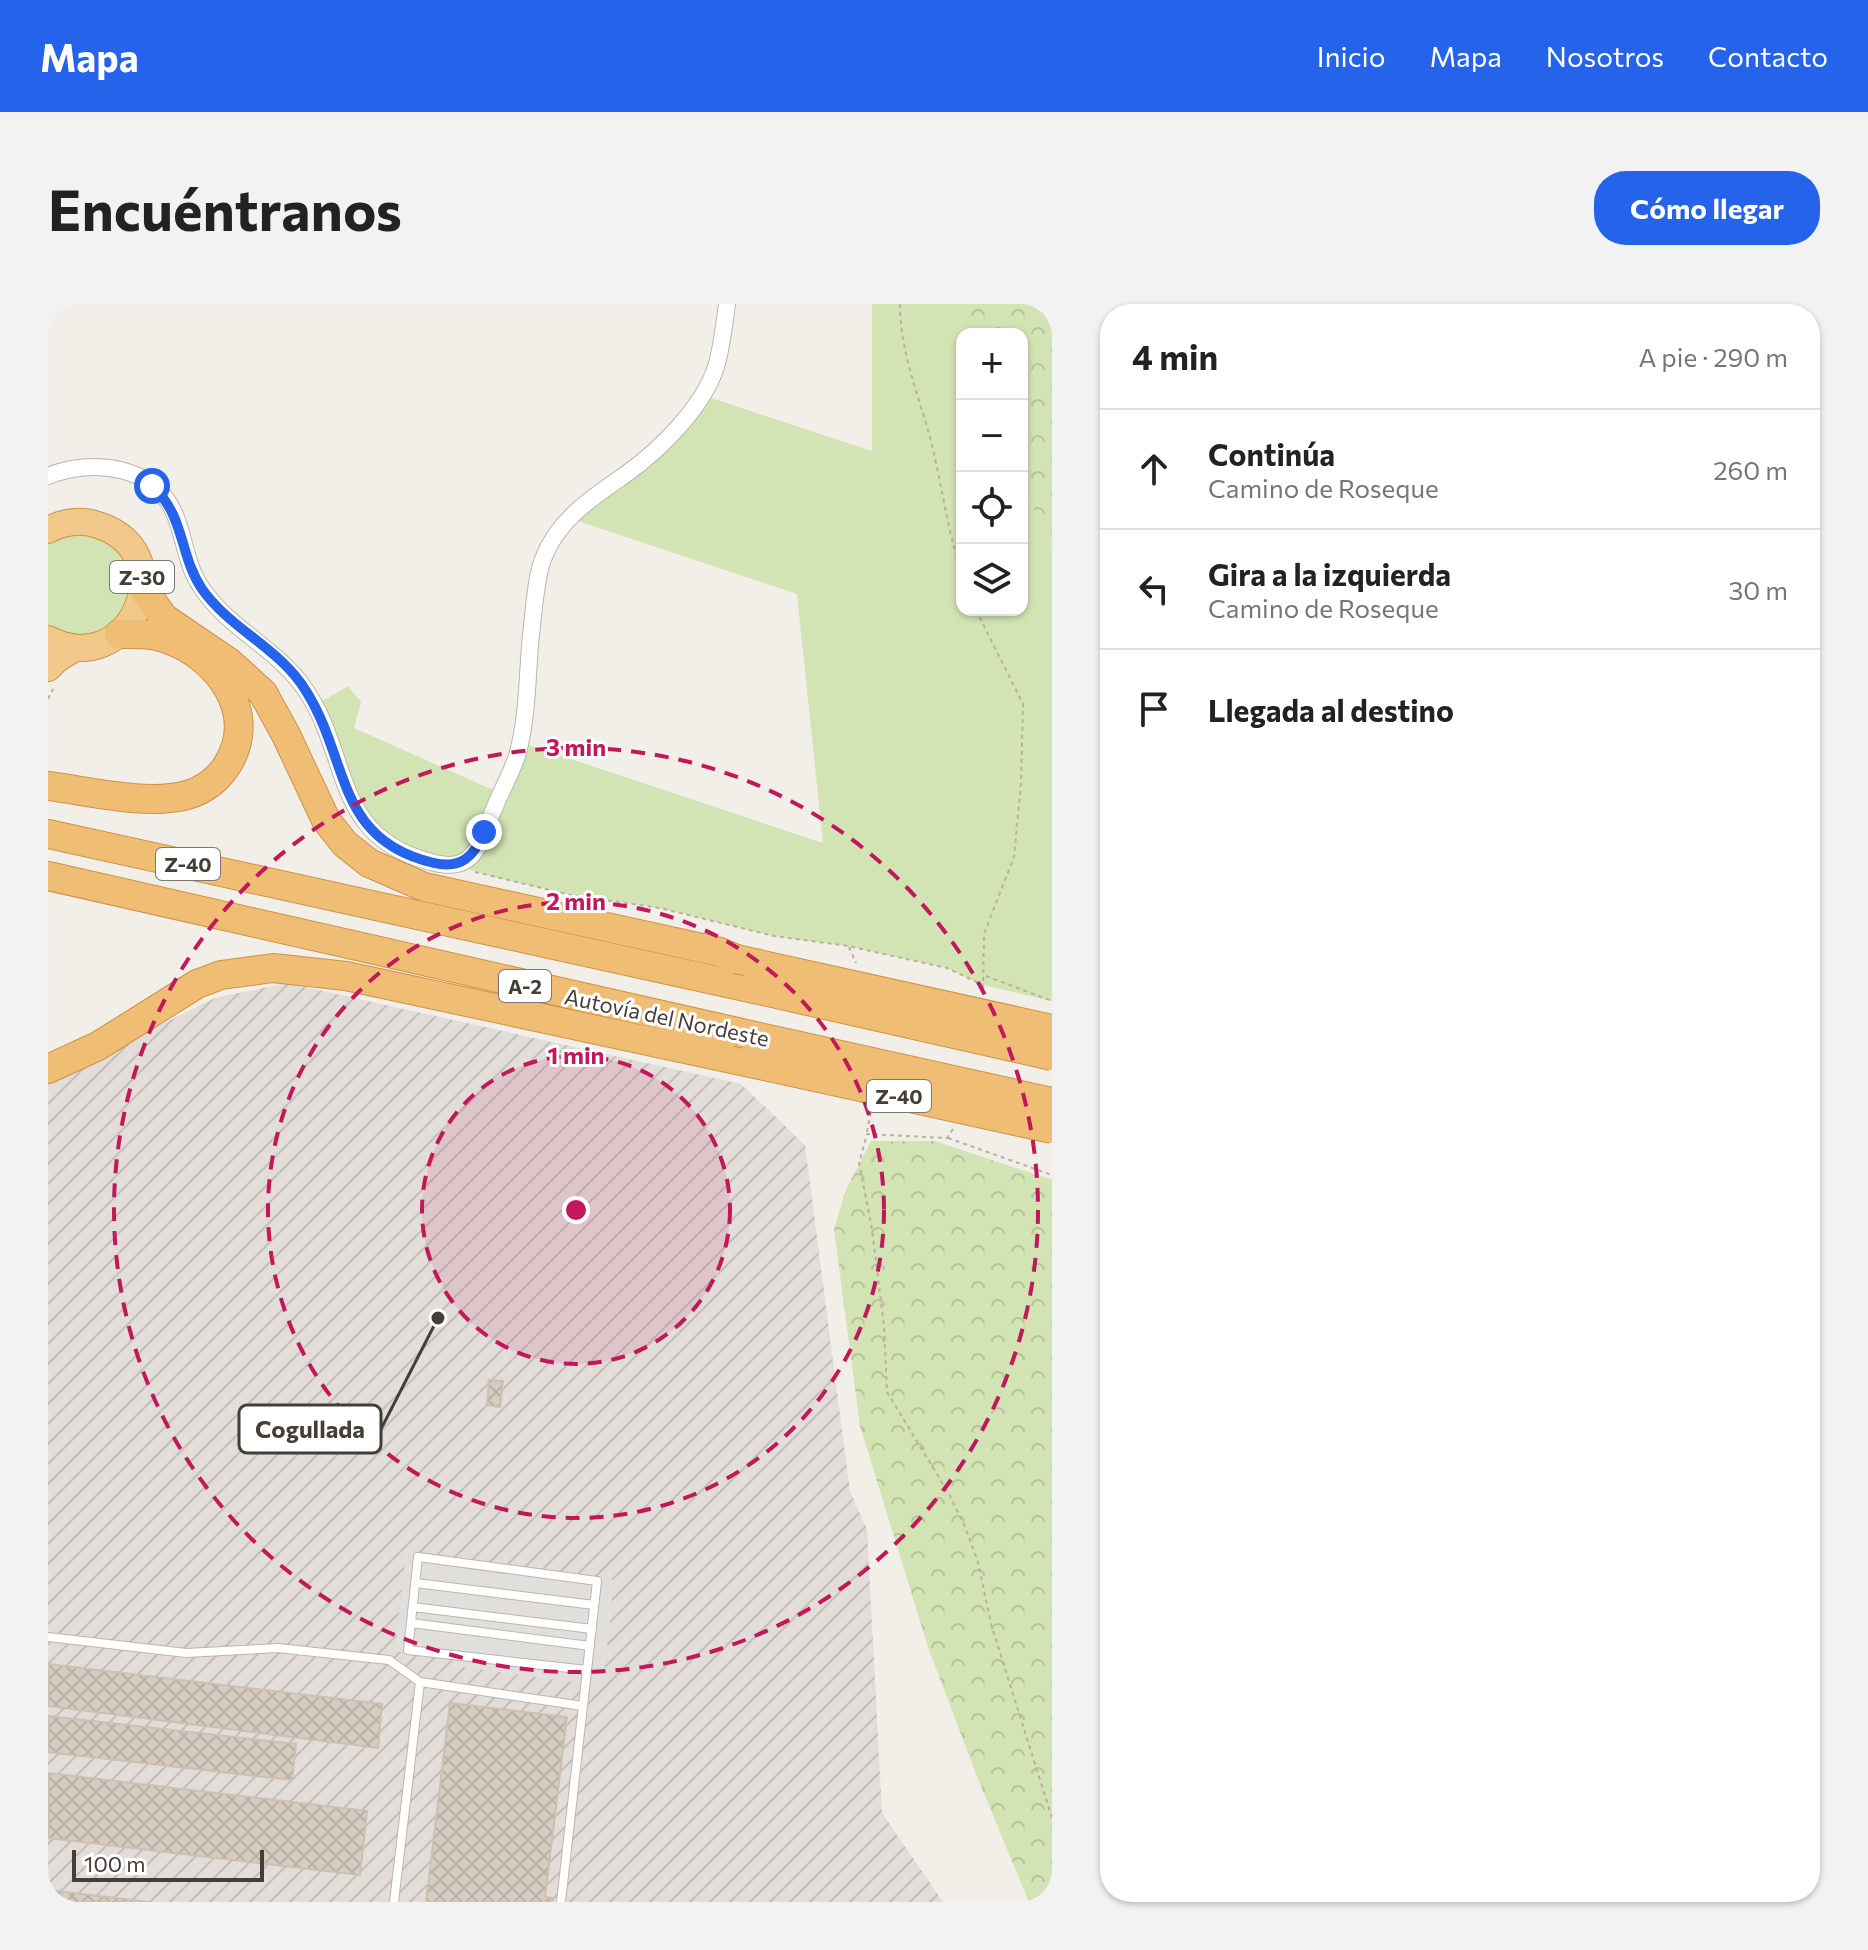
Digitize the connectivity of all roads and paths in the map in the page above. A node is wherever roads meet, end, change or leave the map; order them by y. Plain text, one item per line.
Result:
1 (727, 304) edge
2 (900, 304) edge
3 (48, 476) edge
4 (48, 530) edge
5 (956, 555) edge
6 (143, 589) junction
7 (979, 616) edge
8 (119, 634) junction
9 (48, 639) edge
10 (75, 648) junction
11 (48, 668) edge
12 (48, 786) edge
13 (48, 834) edge
14 (459, 864) junction
15 (48, 876) edge
16 (328, 895) junction
17 (314, 938) junction
18 (848, 946) junction
19 (736, 959) junction
20 (856, 965) dead end
21 (983, 975) junction
22 (983, 985) junction
23 (983, 995) dead end
24 (1052, 1001) edge
25 (1052, 1029) edge
26 (688, 1050) junction
27 (1052, 1056) edge
28 (48, 1069) edge
29 (1052, 1102) edge
30 (956, 1125) dead end
31 (1052, 1129) edge
32 (947, 1138) junction
33 (1052, 1175) edge
34 (416, 1583) junction
35 (594, 1605) junction
36 (413, 1607) junction
37 (411, 1623) junction
38 (592, 1629) junction
39 (48, 1637) edge
40 (590, 1646) junction
41 (587, 1670) junction
42 (420, 1682) junction
43 (583, 1706) junction
44 (1052, 1818) edge
45 (394, 1902) edge
46 (561, 1902) edge

1 - 14 street
2 - 5 path
3 - 14 street
4 - 6 highway, Z-30
6 - 8 highway, Z-30
6 - 19 highway
7 - 21 path
8 - 10 highway
8 - 12 highway
9 - 10 highway
10 - 11 highway
13 - 16 highway, Autovía del Nordeste / Z-40
14 - 18 path
15 - 17 highway, Autovía del Nordeste / Z-40
16 - 19 highway
16 - 27 highway, Autovía del Nordeste / A-2, bridge
17 - 26 highway, Z-40
17 - 29 highway, Autovía del Nordeste / A-2, bridge
18 - 20 path
18 - 22 path
19 - 25 highway, bridge
21 - 22 path
21 - 24 path
22 - 23 path
26 - 28 highway
26 - 31 highway, Z-40, bridge
30 - 32 path
32 - 33 path
32 - 44 path
34 - 35 lane
34 - 35 lane
34 - 36 lane
35 - 38 lane
36 - 37 lane
36 - 38 lane
37 - 40 lane
37 - 41 lane
38 - 40 lane
39 - 42 lane
40 - 41 lane
41 - 43 lane
42 - 43 lane
42 - 45 lane
43 - 46 lane

